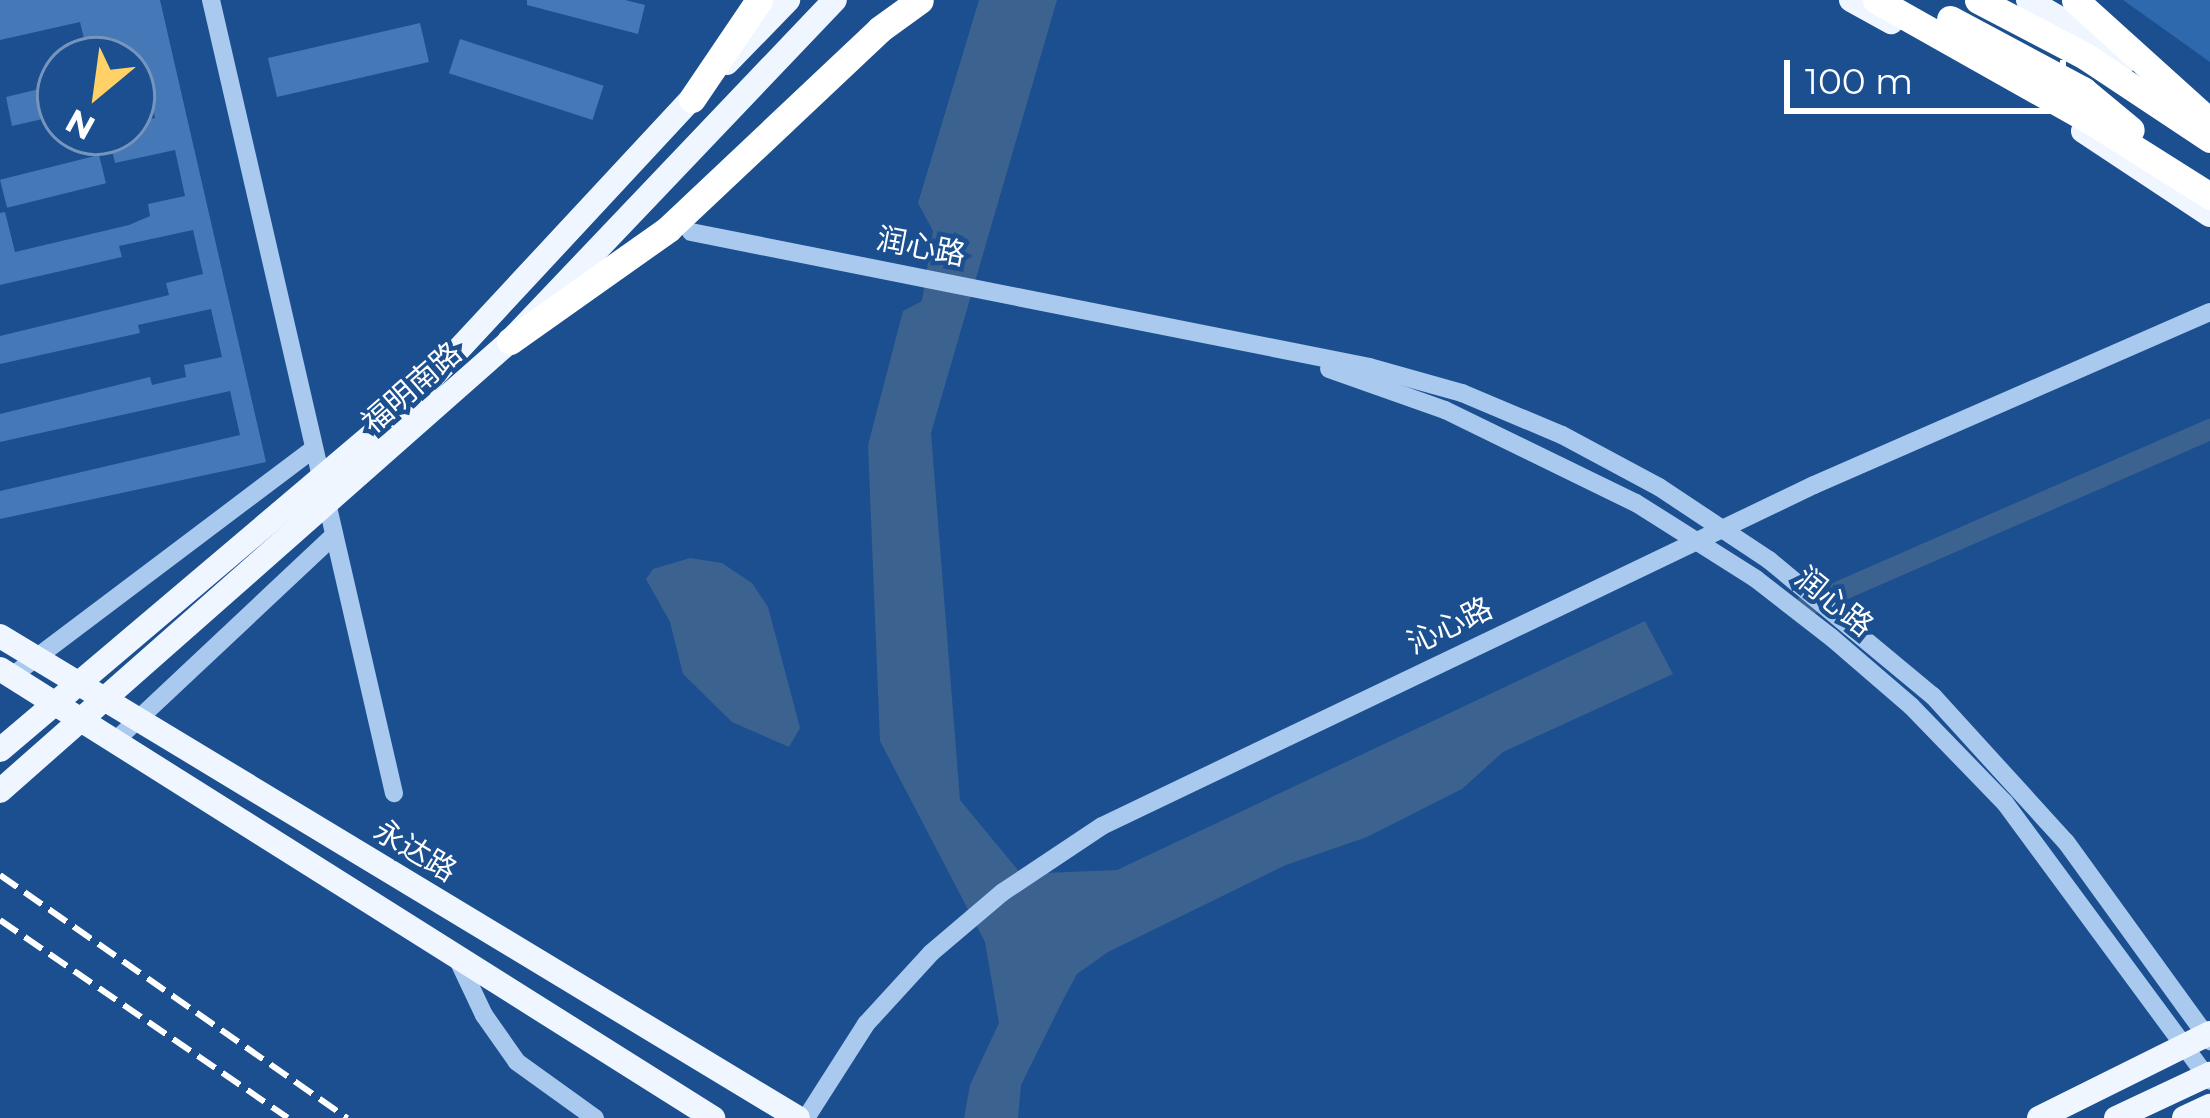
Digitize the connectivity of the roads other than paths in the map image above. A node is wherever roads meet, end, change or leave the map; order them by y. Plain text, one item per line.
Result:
1 (211, 0) edge
2 (759, 0) edge
3 (788, 0) edge
4 (835, 0) edge
5 (920, 0) edge
6 (1851, 0) edge
7 (1876, 0) edge
8 (1914, 0) edge
9 (1978, 0) edge
10 (2028, 0) edge
11 (2074, 0) edge
12 (692, 99) junction
13 (2210, 105) edge
14 (2210, 122) edge
15 (2210, 139) edge
16 (2210, 195) edge
17 (2210, 215) edge
18 (691, 232) dead end
19 (2210, 312) edge
20 (510, 341) junction
21 (1280, 350) junction
22 (312, 450) junction
23 (1723, 528) junction
24 (332, 537) junction
25 (1697, 540) junction
26 (0, 635) edge
27 (36, 657) junction
28 (6, 673) edge
29 (138, 719) junction
30 (116, 740) junction
31 (0, 750) edge
32 (0, 791) edge
33 (394, 794) dead end
34 (455, 953) junction
35 (2209, 1036) edge
36 (2210, 1078) edge
37 (2210, 1106) edge
38 (595, 1118) edge
39 (713, 1118) edge
40 (802, 1118) edge
41 (2039, 1118) edge
42 (2116, 1118) edge
43 (2184, 1118) edge

1 - 22 street
2 - 12 highway
3 - 12 main road, 福明南路
4 - 20 main road, 福明南路
5 - 20 highway
6 - 17 main road
7 - 16 highway
8 - 16 highway
9 - 15 highway
10 - 13 main road
11 - 14 highway
12 - 31 main road, 福明南路
18 - 21 street, 润心路
19 - 23 street, 沁心路
20 - 32 main road, 福明南路
21 - 23 street, 润心路
21 - 25 street, 润心路
22 - 24 street
22 - 27 street
23 - 25 street, 沁心路
23 - 35 street, 润心路
24 - 29 street
24 - 33 street
25 - 36 street, 润心路
25 - 40 street, 沁心路
26 - 27 main road, 永达路
27 - 28 street
27 - 29 main road, 永达路
28 - 30 main road
29 - 30 street
29 - 40 main road, 永达路
30 - 34 main road
34 - 38 street
34 - 39 main road
35 - 41 main road
36 - 42 main road
37 - 43 main road

